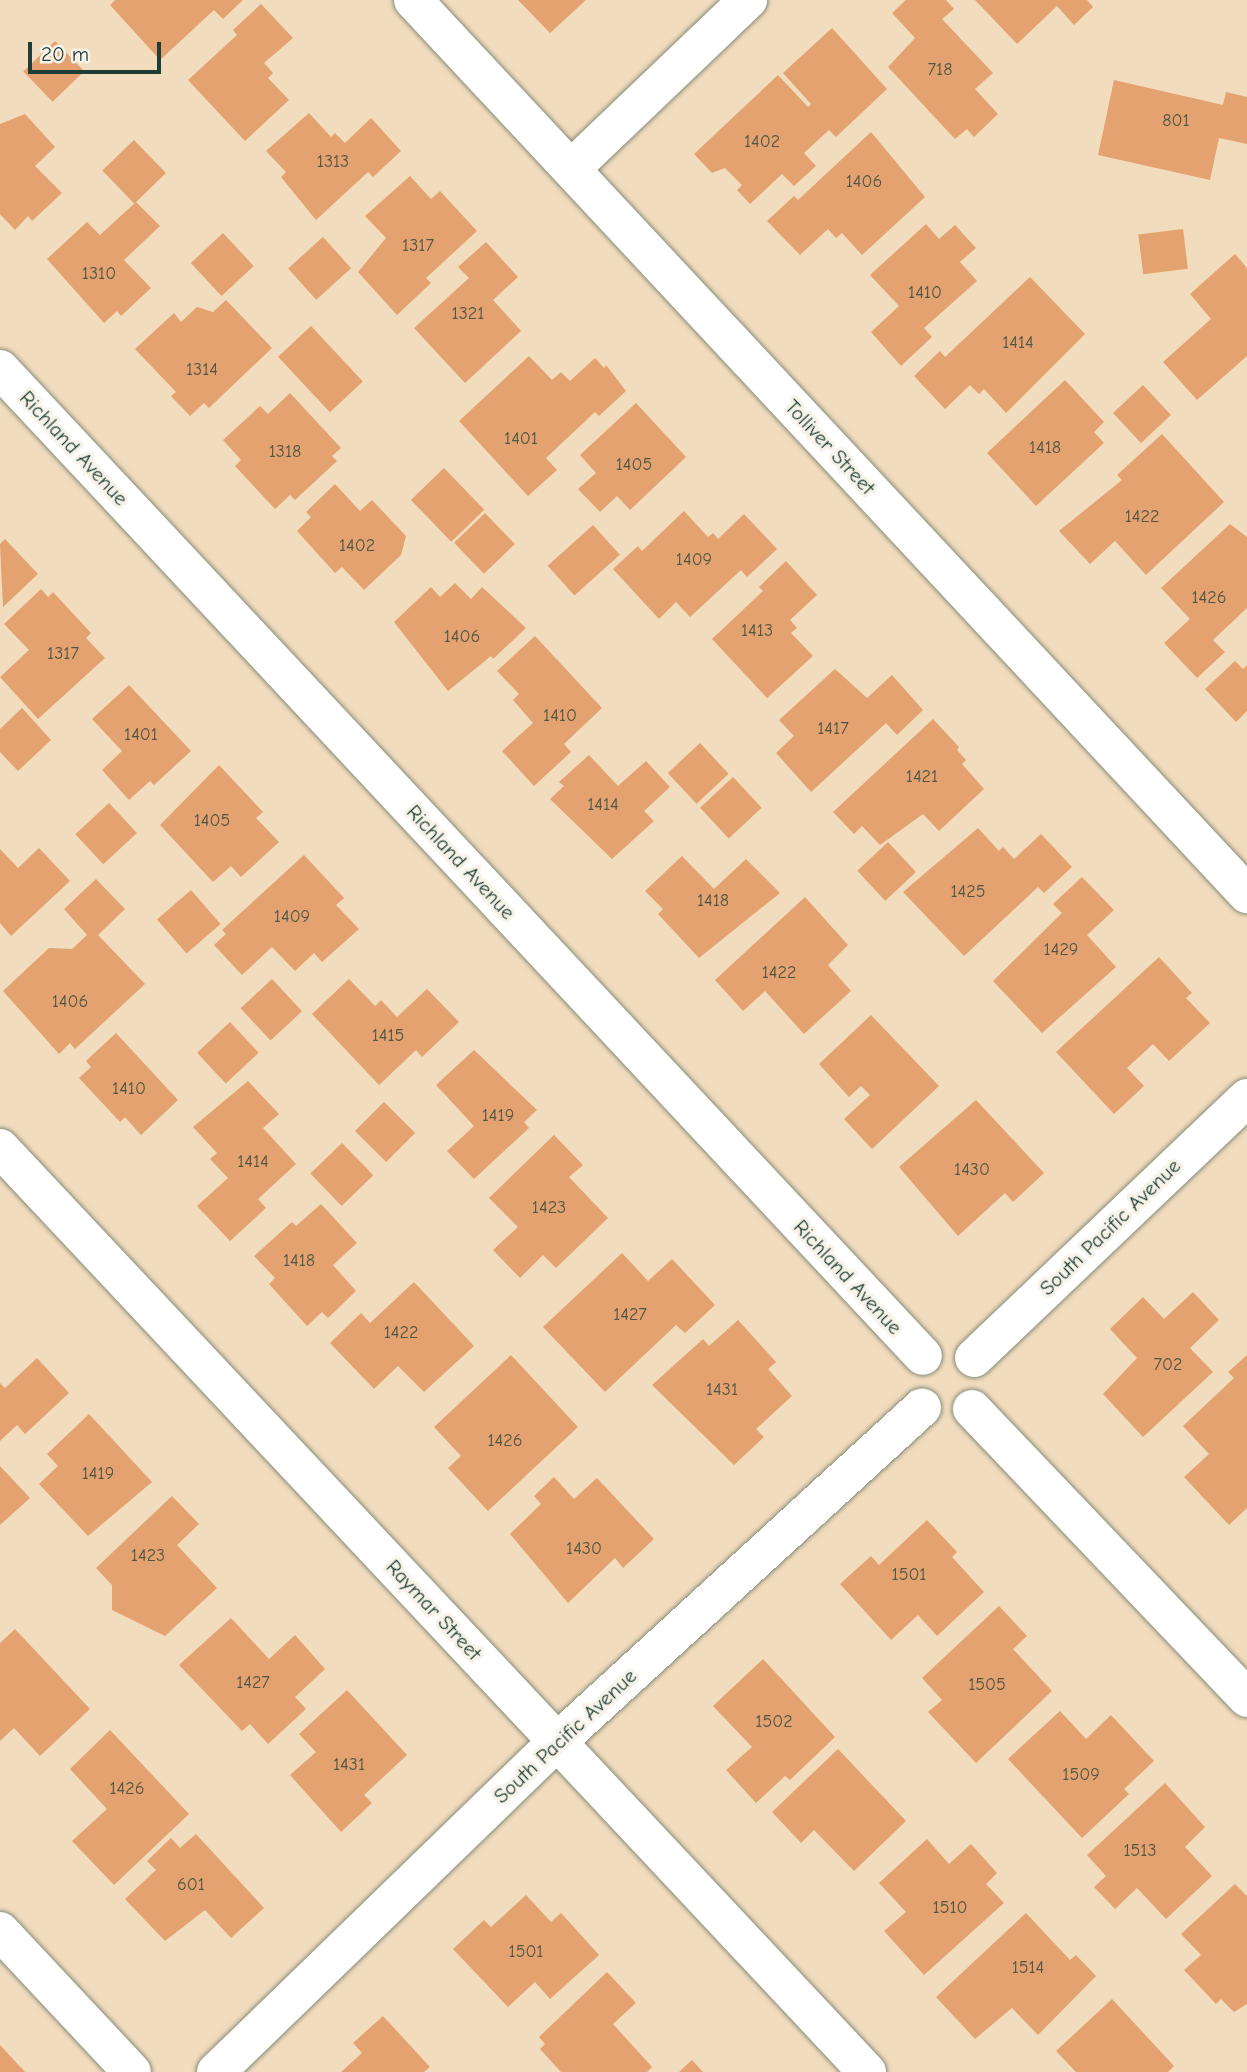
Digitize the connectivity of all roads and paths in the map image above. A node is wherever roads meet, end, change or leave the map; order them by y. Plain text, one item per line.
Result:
1 (413, 0) edge
2 (748, 0) edge
3 (571, 169) junction
4 (0, 369) edge
5 (1247, 894) edge
6 (1247, 1098) edge
7 (0, 1149) edge
8 (923, 1356) junction
9 (974, 1358) junction
10 (922, 1407) junction
11 (972, 1409) junction
12 (1247, 1698) edge
13 (557, 1742) junction
14 (0, 1931) edge
15 (132, 2072) edge
16 (216, 2072) edge
17 (867, 2072) edge

1 - 3 street, Tolliver Street
2 - 3 street
3 - 5 street, Tolliver Street
4 - 8 street, Richland Avenue
6 - 9 street, South Pacific Avenue
7 - 13 street, Raymar Street
8 - 9 street
8 - 10 street
9 - 11 street
10 - 11 street
10 - 13 street, South Pacific Avenue
11 - 12 street
13 - 16 street, South Pacific Avenue
13 - 17 street, Raymar Street
14 - 15 street

